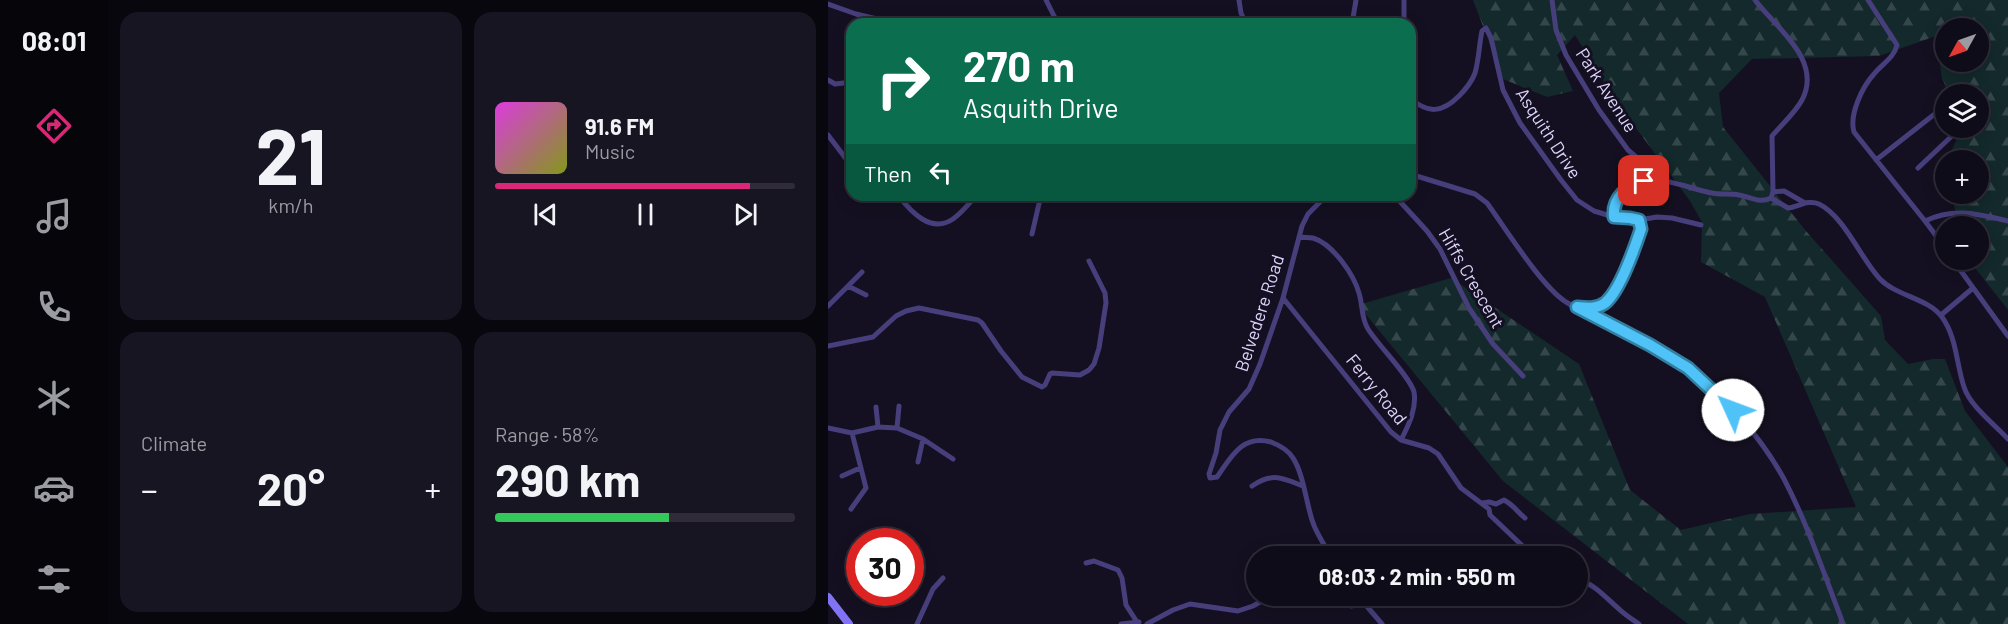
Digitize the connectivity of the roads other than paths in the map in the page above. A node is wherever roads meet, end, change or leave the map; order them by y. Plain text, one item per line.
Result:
1 (1046, 0) edge
2 (1239, 0) edge
3 (1356, 0) edge
4 (1404, 0) edge
5 (1552, 0) edge
6 (1755, 0) edge
7 (1868, 0) edge
8 (828, 4) edge
9 (873, 18) edge
10 (1055, 18) edge
11 (1243, 18) edge
12 (1353, 18) edge
13 (1404, 18) edge
14 (828, 80) edge
15 (846, 83) edge
16 (1416, 103) edge
17 (1935, 114) edge
18 (828, 135) edge
19 (1951, 138) edge
20 (846, 159) edge
21 (1876, 160) junction
22 (1918, 168) dead end
23 (1416, 176) edge
24 (1664, 180) junction
25 (1772, 195) junction
26 (903, 201) edge
27 (971, 201) edge
28 (1040, 201) edge
29 (1321, 201) edge
30 (1400, 201) edge
31 (1805, 203) junction
32 (1614, 217) junction
33 (1639, 220) junction
34 (1926, 221) junction
35 (2008, 221) edge
36 (1701, 225) dead end
37 (1032, 234) dead end
38 (1935, 234) edge
39 (1300, 237) junction
40 (1089, 261) dead end
41 (1960, 270) edge
42 (862, 272) dead end
43 (848, 286) junction
44 (1973, 288) junction
45 (866, 295) dead end
46 (1283, 298) junction
47 (828, 306) edge
48 (1577, 307) junction
49 (1941, 315) junction
50 (2008, 336) edge
51 (828, 346) edge
52 (1523, 376) dead end
53 (899, 406) dead end
54 (876, 407) dead end
55 (878, 427) junction
56 (828, 428) edge
57 (897, 428) junction
58 (852, 434) junction
59 (923, 439) junction
60 (2008, 439) edge
61 (1401, 441) junction
62 (953, 459) dead end
63 (918, 462) dead end
64 (860, 468) junction
65 (842, 476) dead end
66 (1252, 486) dead end
67 (1303, 486) junction
68 (1482, 503) junction
69 (851, 509) dead end
70 (1525, 518) dead end
71 (1326, 546) edge
72 (1523, 546) edge
73 (1086, 563) dead end
74 (943, 578) dead end
75 (1588, 585) edge
76 (828, 597) edge
77 (1253, 606) edge
78 (1367, 606) edge
79 (1137, 622) junction
80 (849, 624) edge
81 (917, 624) edge
82 (1121, 624) edge
83 (1147, 624) edge
84 (1382, 624) edge
85 (1639, 624) edge
86 (1842, 624) edge

1 - 10 street
2 - 11 street
3 - 12 street
4 - 13 street
5 - 24 street, Park Avenue
6 - 25 street
7 - 21 street
8 - 9 street
14 - 15 street
16 - 32 street, Asquith Drive
17 - 21 street
18 - 20 street
19 - 22 street
21 - 34 street
23 - 48 street
24 - 25 street
24 - 32 street
25 - 31 street
25 - 31 street
26 - 27 street
28 - 37 street
29 - 39 street, Belvedere Road
30 - 52 street, Hiffs Crescent
31 - 49 street
32 - 33 street, Asquith Drive
33 - 36 street, Asquith Drive
33 - 48 street
34 - 35 street
34 - 38 street
39 - 46 street, Belvedere Road
39 - 61 street
40 - 51 street
41 - 44 street
42 - 43 street
43 - 45 street
43 - 47 street
44 - 49 street
44 - 50 street
46 - 61 street, Ferry Road
46 - 67 street, Belvedere Road
48 - 86 street
49 - 60 street
53 - 57 street
54 - 55 street
55 - 57 street
55 - 58 street
56 - 58 street
57 - 59 street
58 - 64 street
59 - 62 street
59 - 63 street
61 - 68 street, Ferry Road
64 - 65 street
64 - 69 street
66 - 67 street
67 - 71 street, Belvedere Road
68 - 70 street
68 - 72 street, Ferry Road
73 - 79 street
74 - 81 street
75 - 85 street
76 - 80 main road
77 - 83 street
78 - 84 street
79 - 82 street
79 - 83 street

